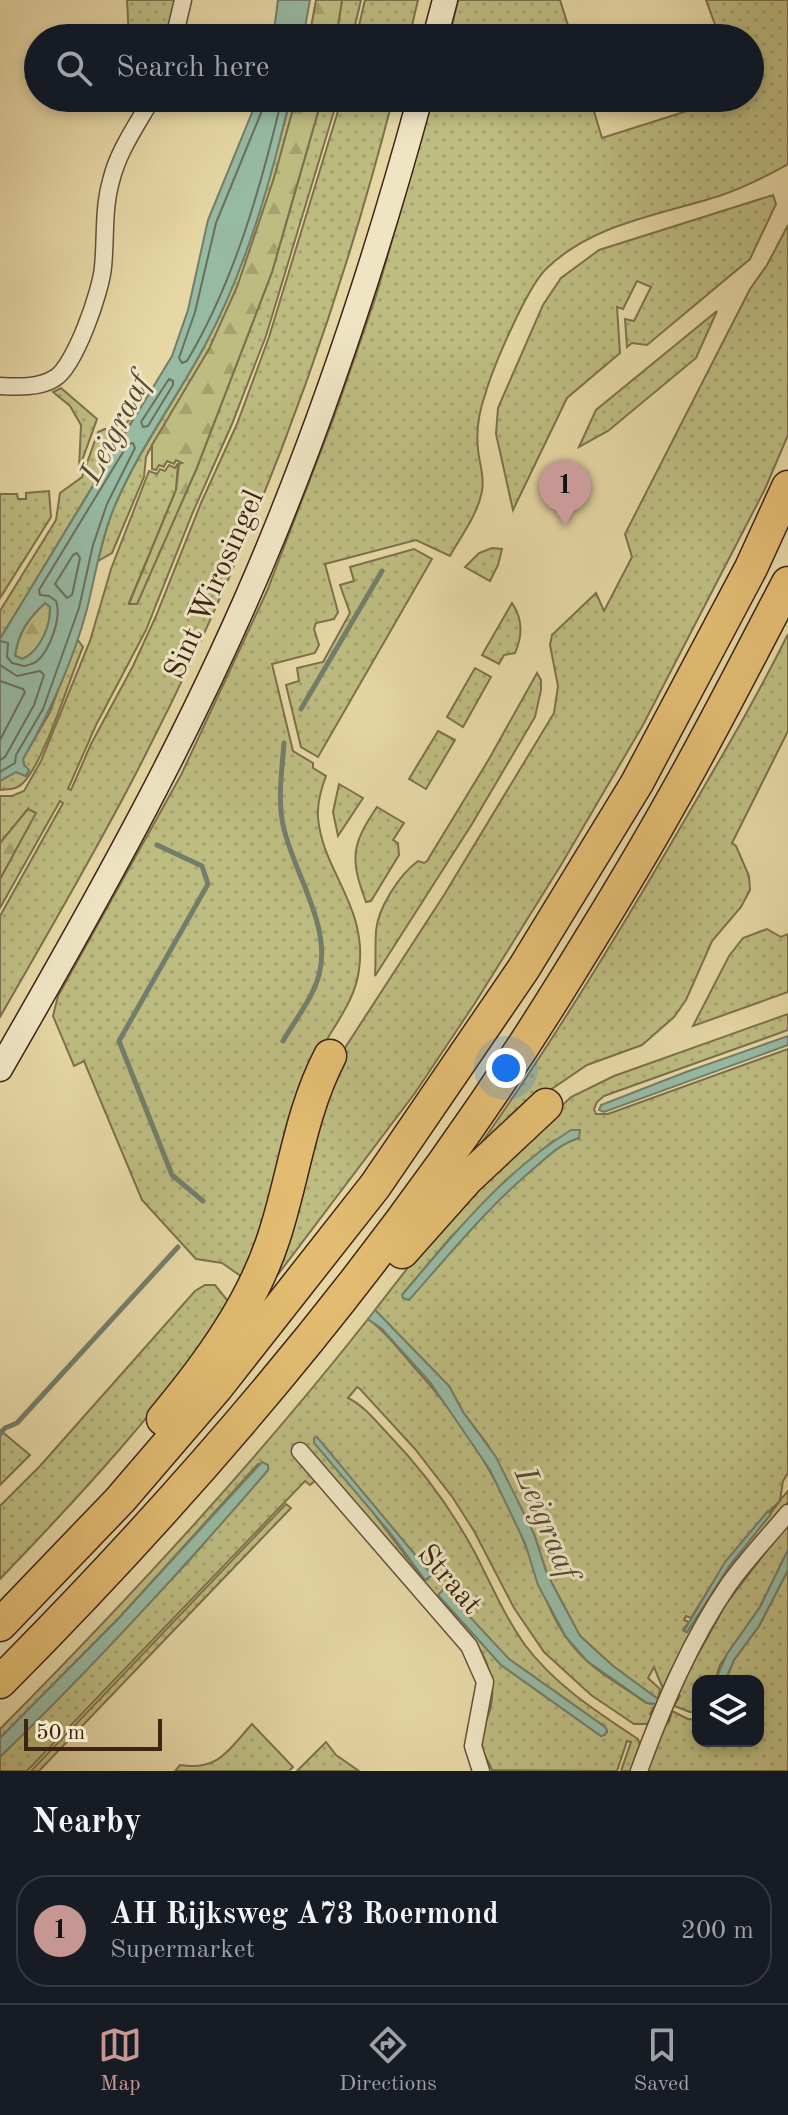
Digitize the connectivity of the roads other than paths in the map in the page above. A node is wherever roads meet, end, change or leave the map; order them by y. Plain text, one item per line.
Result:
1 (183, 0) edge
2 (445, 0) edge
3 (177, 24) edge
4 (439, 24) edge
5 (144, 112) edge
6 (416, 112) edge
7 (0, 386) edge
8 (788, 487) edge
9 (788, 583) edge
10 (330, 1056) dead end
11 (0, 1069) edge
12 (546, 1105) dead end
13 (295, 1357) junction
14 (300, 1451) dead end
15 (788, 1513) edge
16 (60, 1564) junction
17 (0, 1625) edge
18 (0, 1682) edge
19 (481, 1771) edge
20 (639, 1771) edge

1 - 3 street
2 - 4 main road
5 - 7 street
6 - 11 main road, Sint Wirosingel
8 - 16 highway
9 - 13 highway
10 - 16 highway
12 - 13 highway
13 - 18 highway
14 - 19 street, Straat
15 - 20 street
16 - 17 highway

